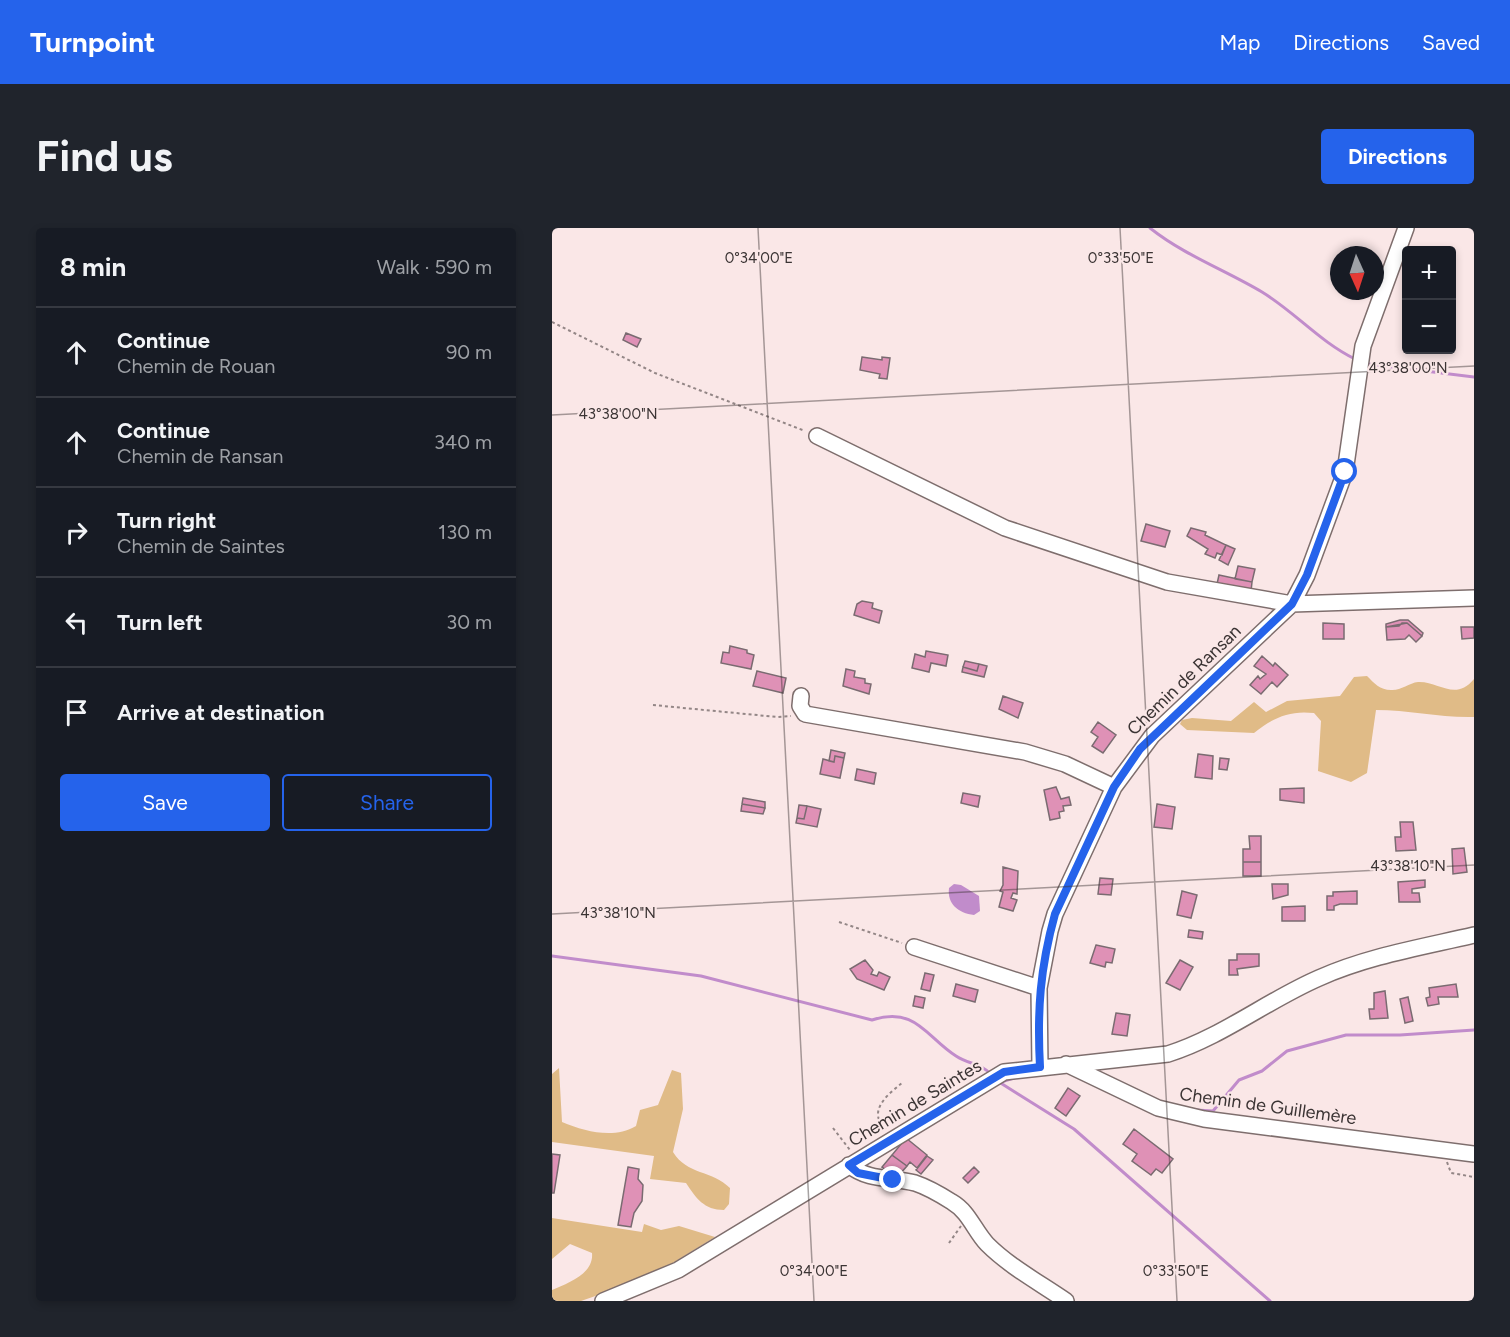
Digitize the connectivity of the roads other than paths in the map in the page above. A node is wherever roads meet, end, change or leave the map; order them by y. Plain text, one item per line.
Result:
1 (1406, 228) edge
2 (817, 436) road end
3 (1474, 598) edge
4 (1292, 604) junction
5 (801, 696) dead end
6 (1114, 787) junction
7 (1474, 934) edge
8 (914, 946) road end
9 (1039, 988) junction
10 (1066, 1065) junction
11 (1040, 1067) junction
12 (1474, 1154) edge
13 (854, 1162) junction
14 (603, 1301) edge
15 (1066, 1301) edge

1 - 4 street, Chemin de Ransan
2 - 4 street
3 - 4 street
4 - 6 street, Chemin de Ransan
5 - 6 street
6 - 9 street, Chemin de Ransan
7 - 10 street, Chemin de Saintes
8 - 9 street
9 - 11 street, Chemin de Ransan
10 - 11 street, Chemin de Saintes
10 - 12 street, Chemin de Guillemère
11 - 13 street, Chemin de Saintes
13 - 14 street, Chemin de Saintes
13 - 15 street

